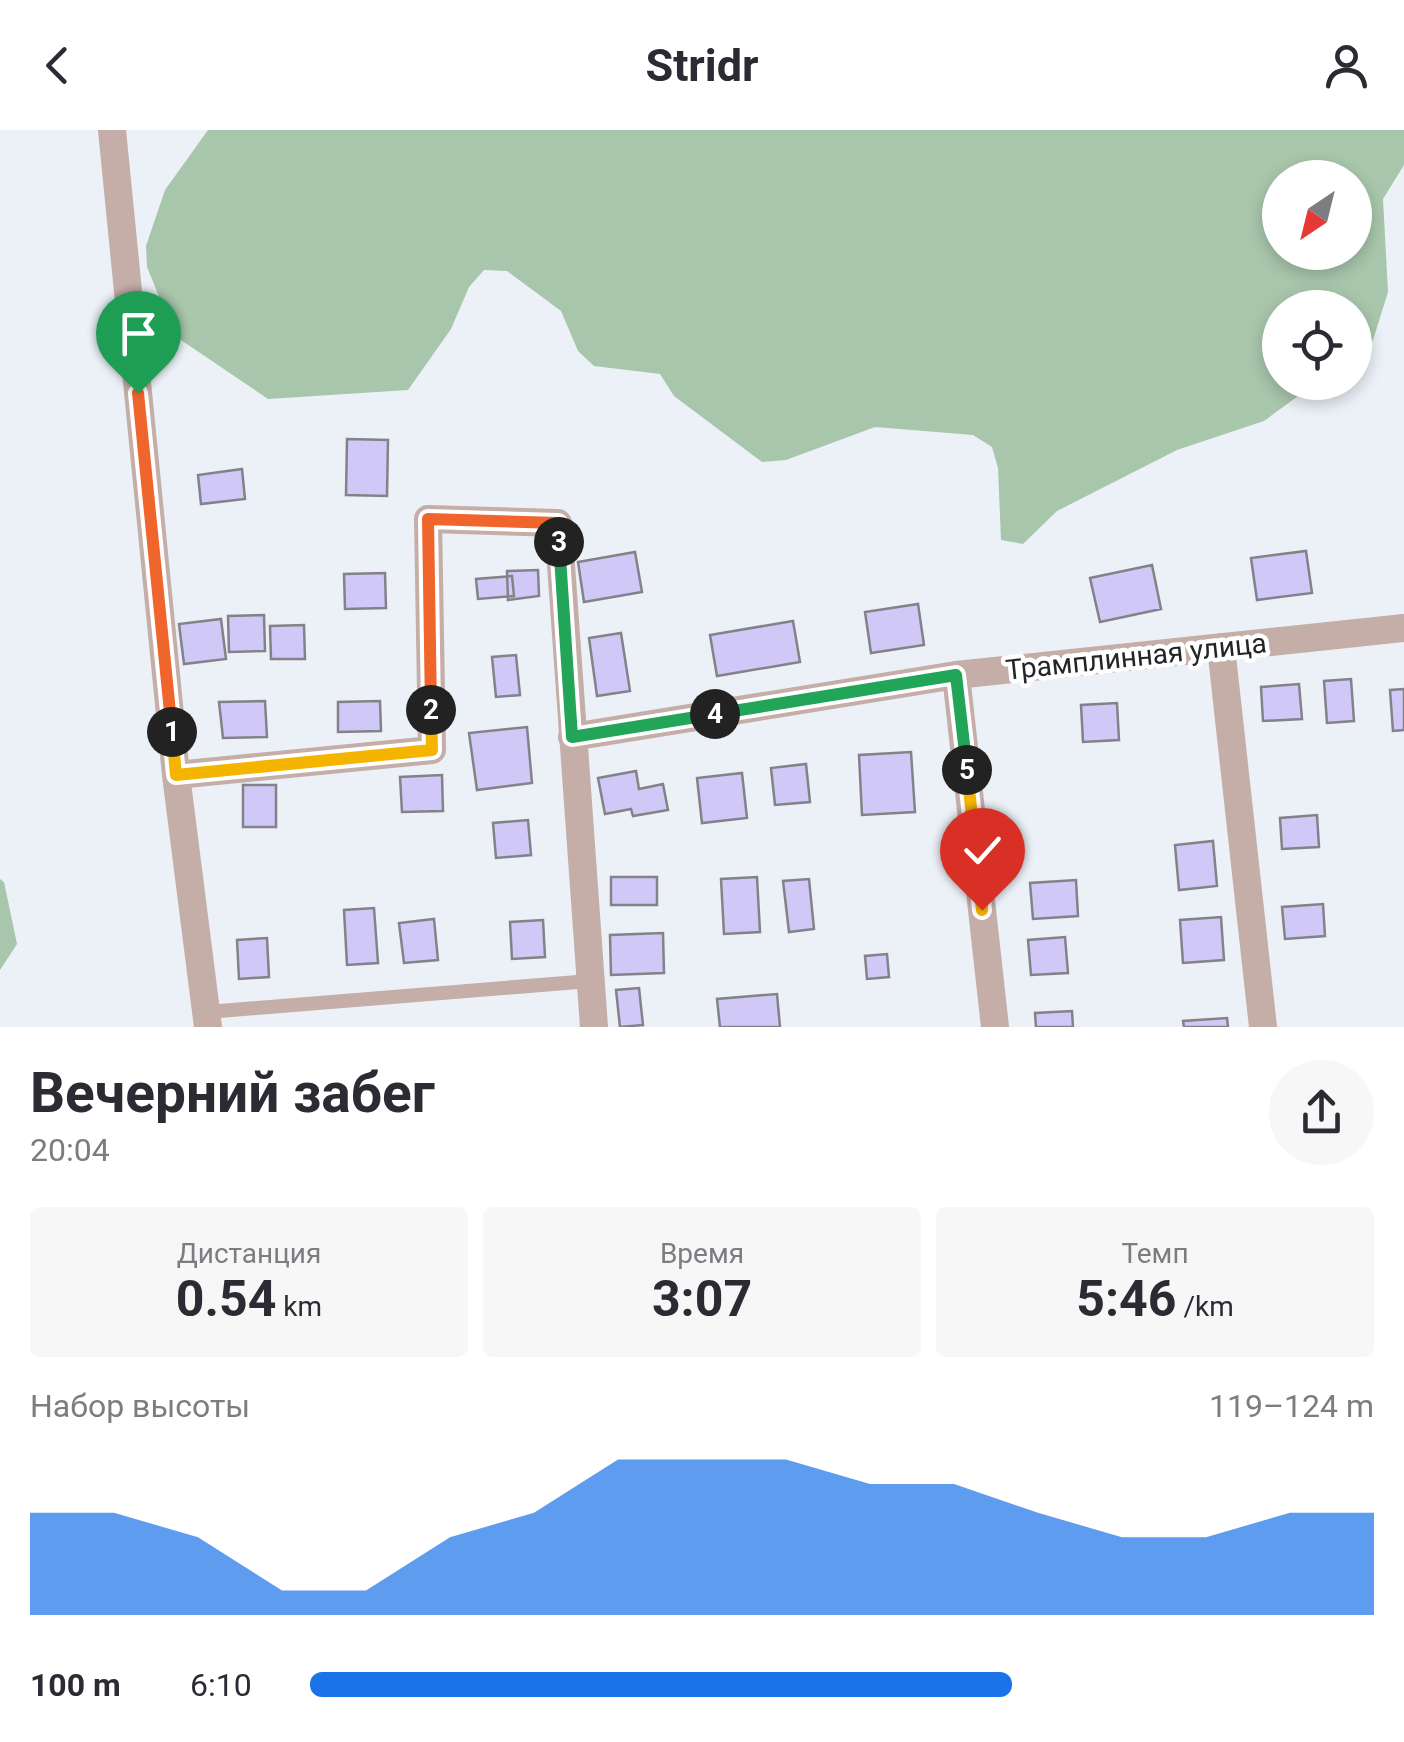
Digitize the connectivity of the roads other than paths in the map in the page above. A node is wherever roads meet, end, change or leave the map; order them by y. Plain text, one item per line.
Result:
1 (115, 133) edge
2 (1404, 628) edge
3 (1221, 647) junction
4 (956, 675) junction
5 (572, 737) junction
6 (176, 775) junction
7 (590, 980) junction
8 (208, 1019) edge
9 (594, 1027) edge
10 (995, 1027) edge
11 (1263, 1027) edge

1 - 6 street
2 - 3 street, Трамплинная улица
3 - 4 street, Трамплинная улица
3 - 11 street
4 - 5 street, Трамплинная улица
4 - 10 street
5 - 6 street
5 - 7 street
6 - 8 street
7 - 8 lane
7 - 9 street

